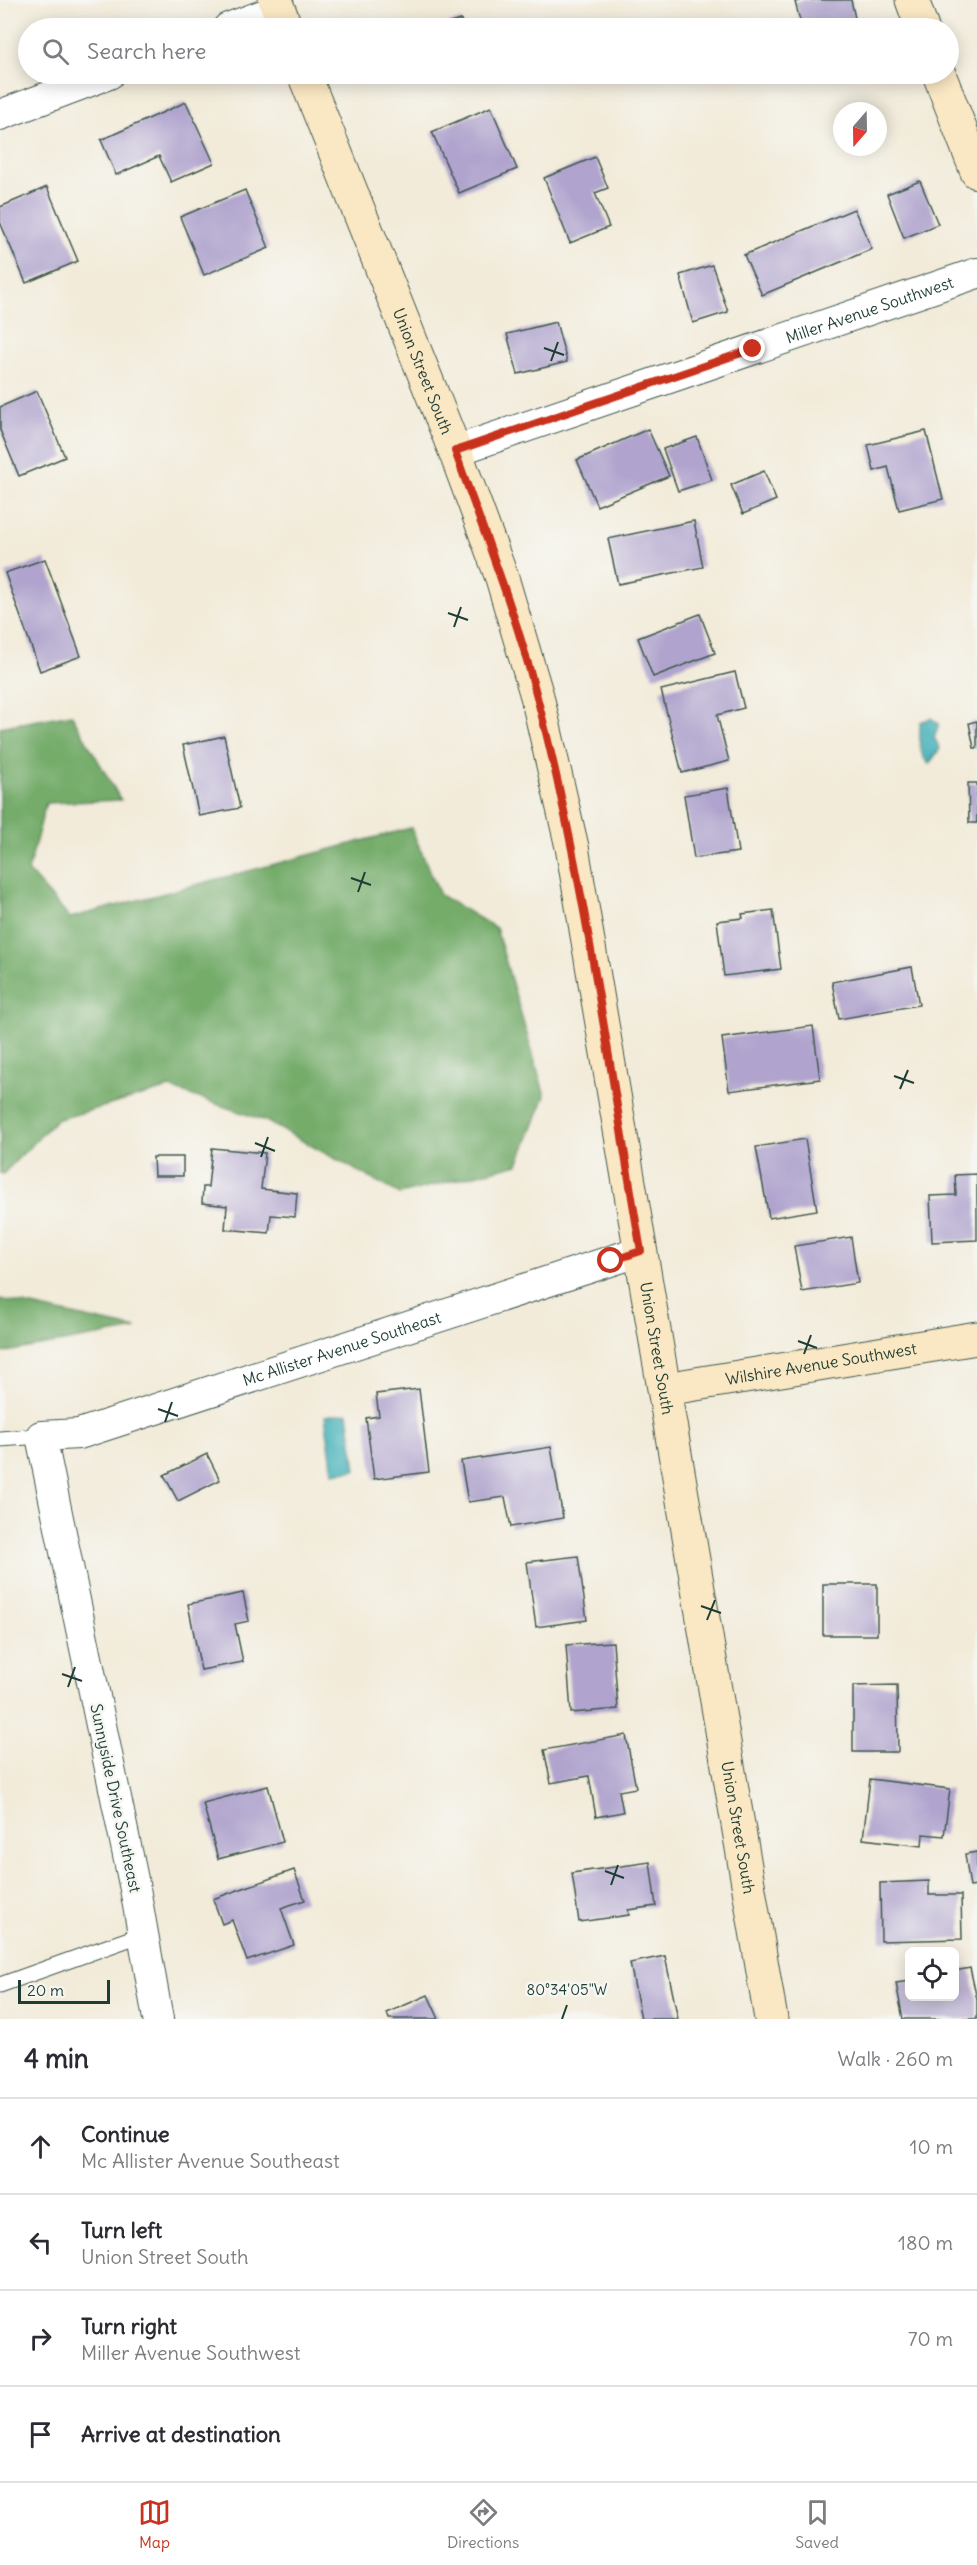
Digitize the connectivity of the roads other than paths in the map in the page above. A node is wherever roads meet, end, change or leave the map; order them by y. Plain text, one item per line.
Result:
1 (912, 0) edge
2 (280, 12) edge
3 (260, 18) edge
4 (918, 18) edge
5 (82, 84) edge
6 (308, 84) edge
7 (943, 84) edge
8 (0, 115) edge
9 (975, 164) edge
10 (977, 273) edge
11 (455, 451) junction
12 (641, 1251) junction
13 (977, 1338) edge
14 (665, 1389) junction
15 (41, 1436) junction
16 (0, 1439) edge
17 (143, 1934) junction
18 (0, 1985) edge
19 (158, 2019) edge
20 (771, 2019) edge

1 - 4 main road
2 - 3 street
5 - 8 street
6 - 11 main road, Union Street South
7 - 9 main road
10 - 11 street, Miller Avenue Southwest
11 - 12 main road, Union Street South
12 - 14 main road, Union Street South
12 - 15 street, Mc Allister Avenue Southeast
13 - 14 main road, Wilshire Avenue Southwest
14 - 20 main road, Union Street South
15 - 16 lane
15 - 17 street, Sunnyside Drive Southeast
17 - 18 lane
17 - 19 street, Sunnyside Drive Southeast

